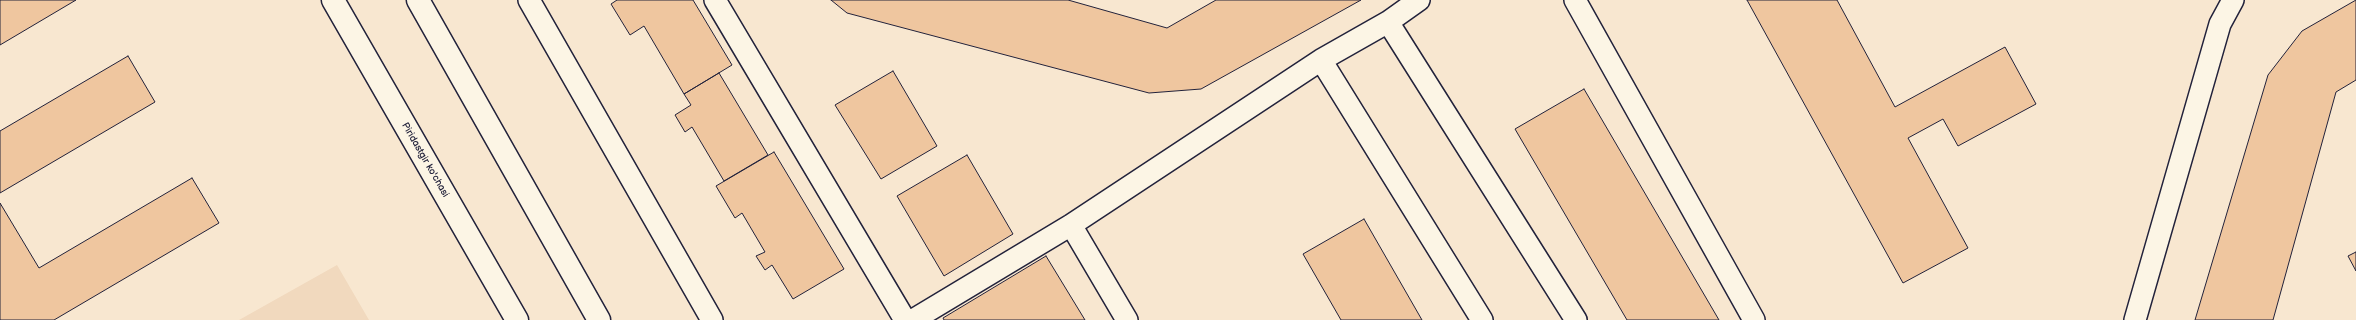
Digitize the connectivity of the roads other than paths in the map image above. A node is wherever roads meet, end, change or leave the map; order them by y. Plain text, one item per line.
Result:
1 (333, 0) edge
2 (418, 0) edge
3 (529, 0) edge
4 (715, 0) edge
5 (1419, 0) edge
6 (1575, 0) edge
7 (2233, 0) edge
8 (1388, 22) junction
9 (1321, 60) junction
10 (1071, 225) junction
11 (518, 320) edge
12 (599, 320) edge
13 (712, 320) edge
14 (905, 320) edge
15 (913, 320) edge
16 (1127, 320) edge
17 (1482, 320) edge
18 (1576, 320) edge
19 (1754, 320) edge
20 (2135, 320) edge

1 - 11 main road, Piridastgir ko'chasi
2 - 12 main road
3 - 13 lane
4 - 14 lane
5 - 8 lane
6 - 19 lane
7 - 20 lane
8 - 9 lane
8 - 18 lane
9 - 10 lane
9 - 17 lane
10 - 15 lane
10 - 16 lane

